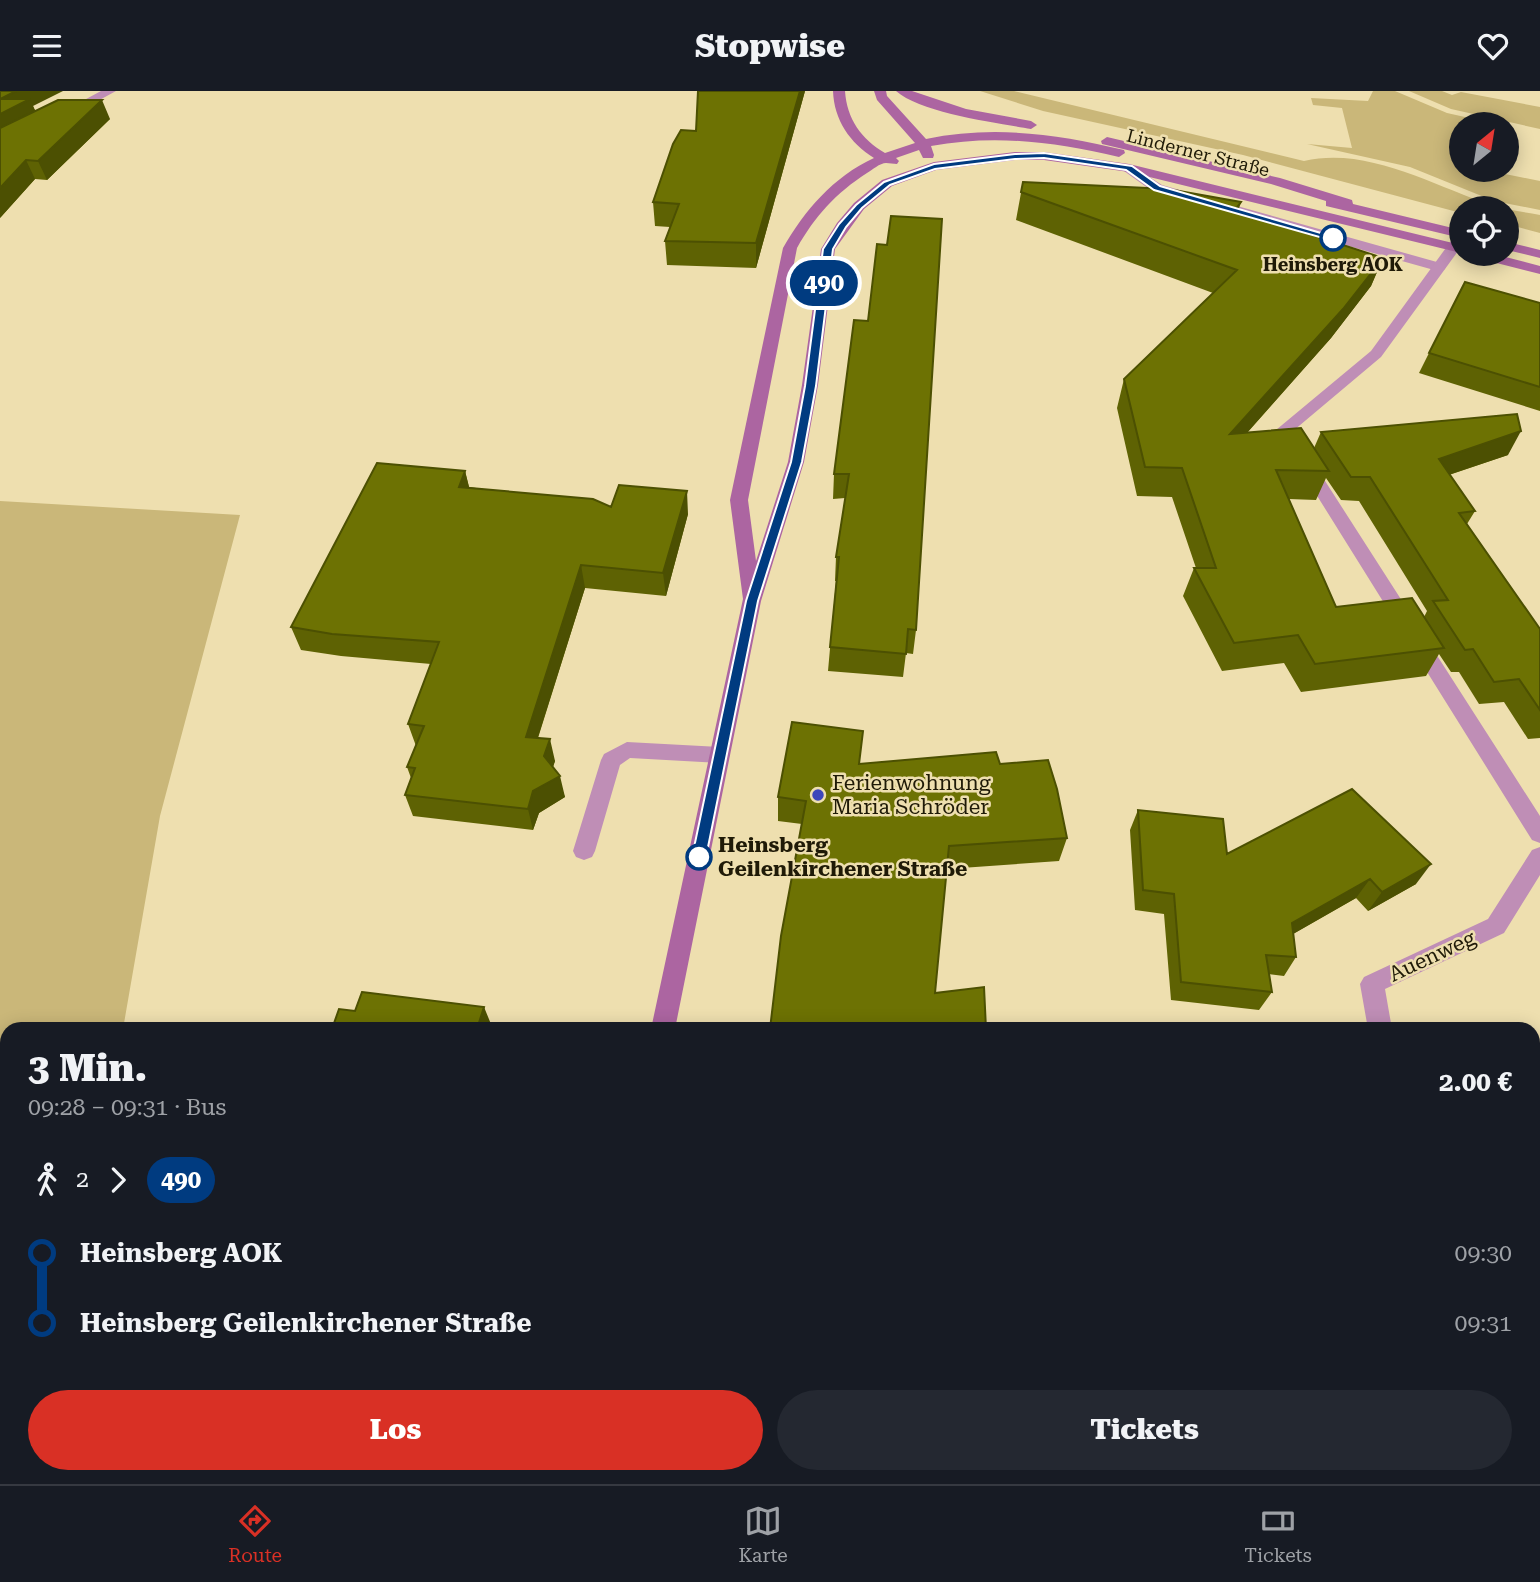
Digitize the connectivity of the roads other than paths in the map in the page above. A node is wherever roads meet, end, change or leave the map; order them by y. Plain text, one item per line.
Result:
1 (110, 91) edge
2 (839, 91) edge
3 (880, 91) edge
4 (902, 91) edge
5 (61, 115) edge
6 (924, 145) junction
7 (882, 158) junction
8 (927, 168) junction
9 (1129, 168) junction
10 (1389, 215) junction
11 (1449, 238) edge
12 (1449, 240) edge
13 (1519, 249) edge
14 (1449, 254) edge
15 (1540, 254) edge
16 (1519, 265) edge
17 (1438, 267) junction
18 (1540, 270) edge
19 (752, 601) junction
20 (720, 755) junction
21 (1540, 834) edge
22 (584, 851) dead end
23 (1540, 856) edge
24 (664, 1022) edge
25 (1379, 1022) edge

1 - 5 street
2 - 7 street
3 - 6 street
4 - 10 street
6 - 7 street, Linderner Straße
6 - 8 street
6 - 10 street, Linderner Straße
7 - 8 street
7 - 19 street, Linderner Straße
8 - 9 street, Linderner Straße
8 - 19 street
9 - 12 street, Linderner Straße
9 - 17 street
10 - 11 street, Linderner Straße
13 - 15 street
14 - 17 street
16 - 18 street
17 - 21 street
19 - 20 street
20 - 22 street
20 - 24 street
23 - 25 street, Auenweg

